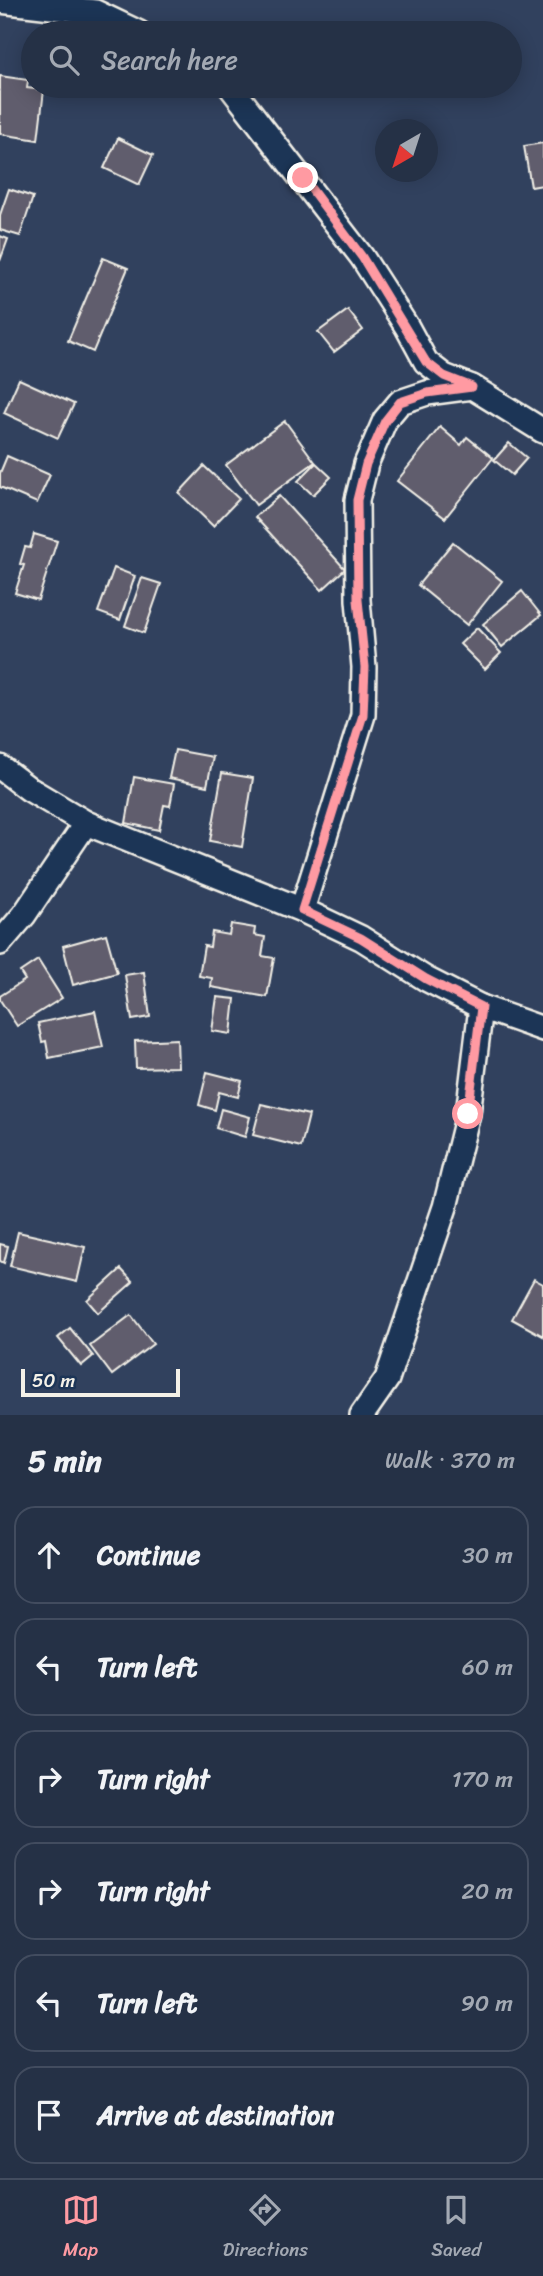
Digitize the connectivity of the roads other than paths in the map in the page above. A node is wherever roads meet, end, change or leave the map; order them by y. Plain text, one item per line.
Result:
1 (0, 1) edge
2 (114, 21) edge
3 (239, 98) edge
4 (472, 387) junction
5 (543, 431) edge
6 (0, 767) edge
7 (86, 822) junction
8 (302, 910) junction
9 (0, 943) edge
10 (481, 1007) junction
11 (543, 1029) edge
12 (362, 1415) edge

1 - 2 street
3 - 4 street
4 - 5 street
4 - 8 street
6 - 7 street
7 - 8 street
7 - 9 street
8 - 10 street
10 - 11 street
10 - 12 street

